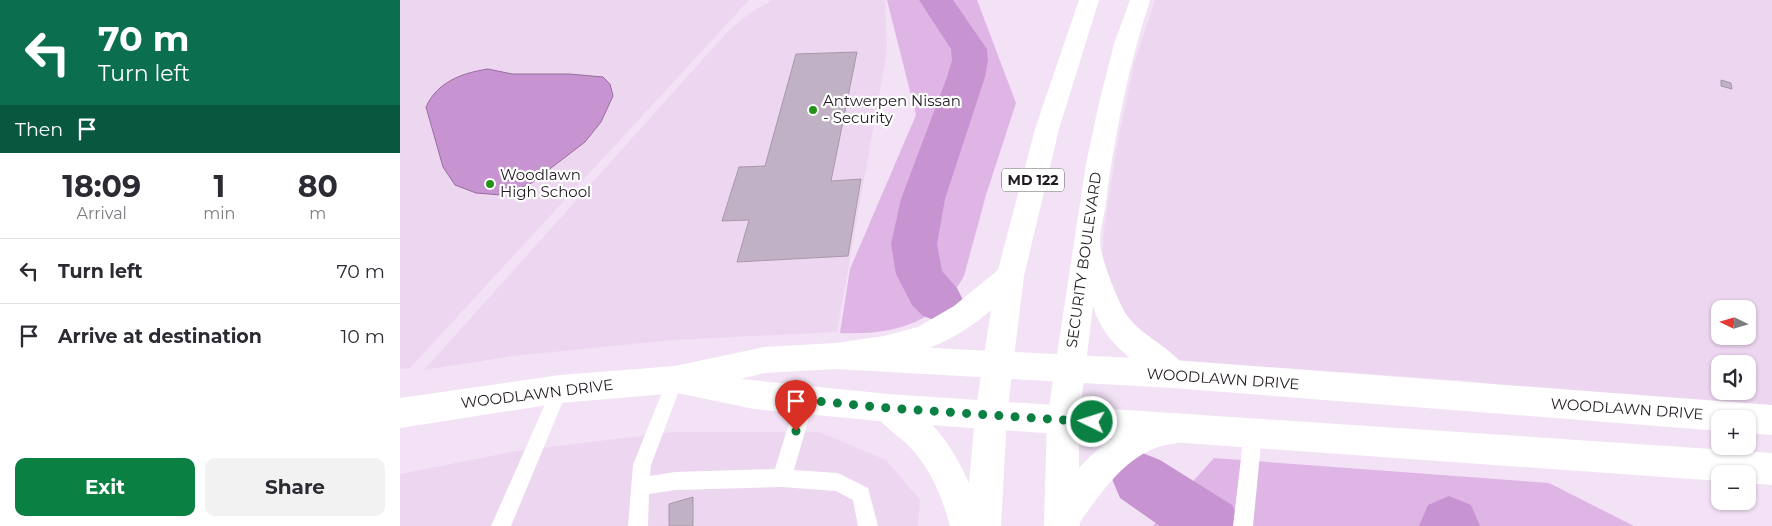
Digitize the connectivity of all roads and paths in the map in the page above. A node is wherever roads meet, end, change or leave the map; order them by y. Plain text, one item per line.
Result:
1 (1089, 0) edge
2 (1140, 0) edge
3 (1086, 247) junction
4 (1010, 276) junction
5 (836, 356) junction
6 (998, 364) junction
7 (1069, 368) junction
8 (1173, 374) junction
9 (675, 380) junction
10 (560, 389) junction
11 (805, 400) junction
12 (888, 408) junction
13 (400, 413) edge
14 (991, 415) junction
15 (1063, 420) junction
16 (1772, 420) edge
17 (1182, 428) junction
18 (1253, 433) junction
19 (1772, 469) edge
20 (782, 478) junction
21 (640, 486) junction
22 (1062, 521) edge
23 (501, 526) edge
24 (638, 526) edge
25 (868, 526) edge
26 (968, 526) edge
27 (983, 526) edge
28 (1242, 526) edge

1 - 4 main road, MD 122
2 - 3 main road, SECURITY BOULEVARD
3 - 7 main road, SECURITY BOULEVARD
3 - 8 main road
4 - 5 main road
4 - 6 main road, MD 122
5 - 6 main road, WOODLAWN DRIVE
5 - 9 main road, WOODLAWN DRIVE
6 - 7 main road, WOODLAWN DRIVE
6 - 14 main road, MD 122
7 - 8 main road, WOODLAWN DRIVE
7 - 15 main road, SECURITY BOULEVARD
8 - 16 main road, WOODLAWN DRIVE
9 - 10 main road, WOODLAWN DRIVE
9 - 11 main road, WOODLAWN DRIVE
9 - 21 lane
10 - 13 main road, WOODLAWN DRIVE
10 - 23 lane
11 - 12 main road, WOODLAWN DRIVE
11 - 20 lane
12 - 14 main road, WOODLAWN DRIVE
12 - 26 main road
14 - 15 main road, WOODLAWN DRIVE
14 - 27 main road, MD 122
15 - 17 main road, WOODLAWN DRIVE
15 - 22 main road, SECURITY BOULEVARD
17 - 18 main road, WOODLAWN DRIVE
17 - 22 main road
18 - 19 main road, WOODLAWN DRIVE
18 - 28 lane
20 - 21 lane
20 - 25 lane
21 - 24 lane

